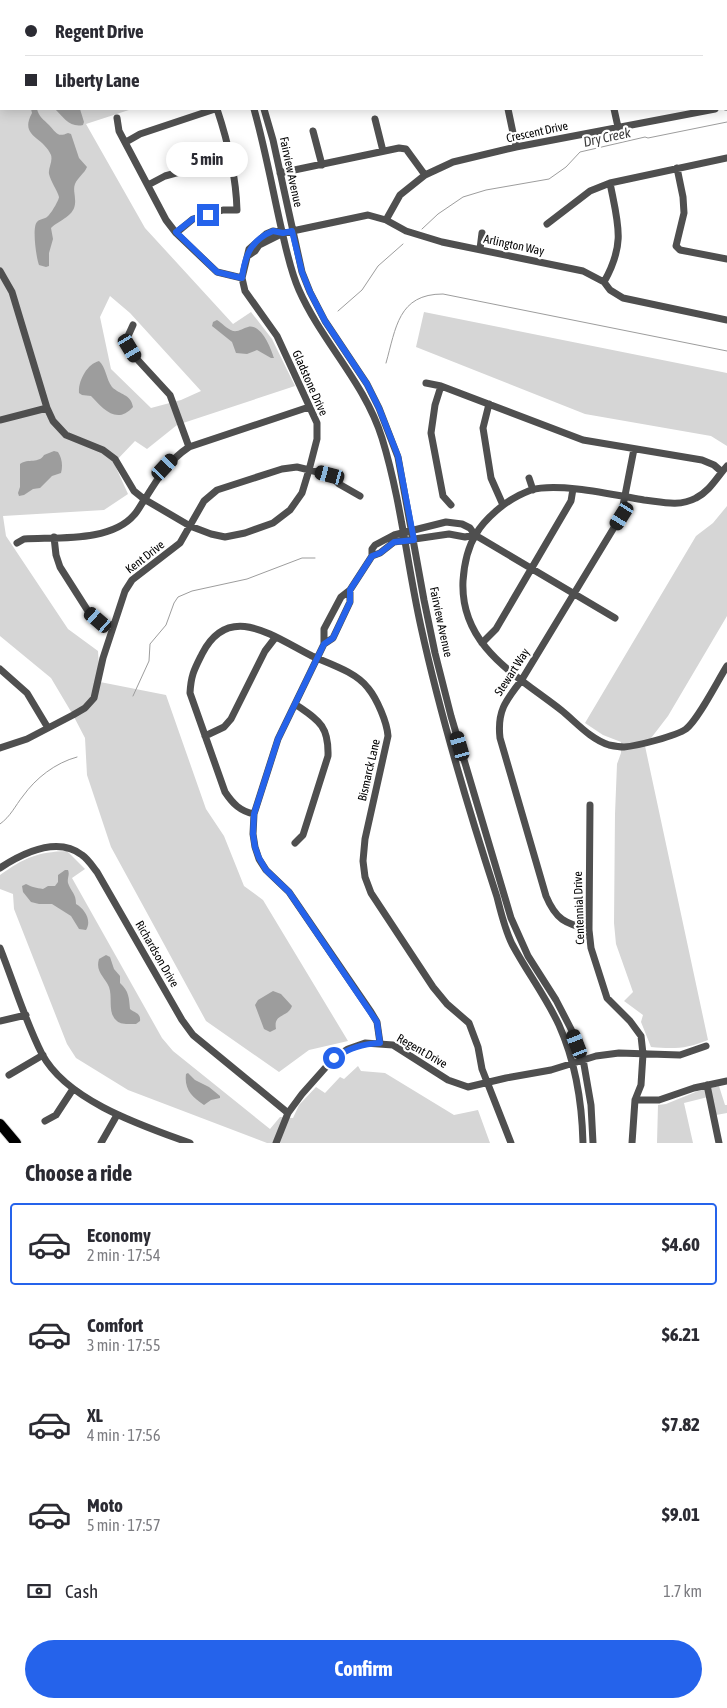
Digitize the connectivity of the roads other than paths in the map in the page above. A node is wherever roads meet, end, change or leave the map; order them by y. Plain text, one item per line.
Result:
1 (213, 110) edge
2 (216, 110) edge
3 (254, 110) edge
4 (264, 110) edge
5 (508, 110) edge
6 (614, 110) edge
7 (710, 110) edge
8 (117, 118) dead end
9 (375, 119) dead end
10 (618, 127) junction
11 (314, 132) dead end
12 (126, 142) junction
13 (516, 147) junction
14 (383, 151) junction
15 (231, 158) junction
16 (727, 158) edge
17 (322, 166) junction
18 (677, 168) junction
19 (280, 173) junction
20 (425, 175) junction
21 (610, 183) junction
22 (148, 185) junction
23 (386, 220) junction
24 (547, 224) dead end
25 (292, 231) junction
26 (176, 232) junction
27 (283, 233) junction
28 (482, 233) dead end
29 (480, 249) junction
30 (727, 259) edge
31 (1, 275) edge
32 (242, 278) junction
33 (604, 282) junction
34 (727, 320) edge
35 (133, 325) dead end
36 (426, 383) dead end
37 (441, 386) junction
38 (489, 404) junction
39 (309, 407) junction
40 (47, 408) junction
41 (0, 420) edge
42 (190, 446) junction
43 (634, 449) junction
44 (724, 469) edge
45 (309, 470) junction
46 (529, 478) dead end
47 (573, 489) junction
48 (533, 490) junction
49 (360, 496) dead end
50 (626, 497) junction
51 (144, 499) junction
52 (451, 505) dead end
53 (503, 505) junction
54 (190, 526) junction
55 (412, 531) junction
56 (403, 533) junction
57 (475, 535) junction
58 (54, 538) junction
59 (414, 540) junction
60 (405, 541) junction
61 (17, 544) dead end
62 (372, 556) junction
63 (532, 570) junction
64 (350, 590) junction
65 (574, 594) junction
66 (615, 618) dead end
67 (113, 626) junction
68 (275, 638) junction
69 (482, 643) junction
70 (324, 644) junction
71 (317, 658) junction
72 (727, 666) edge
73 (0, 669) edge
74 (520, 681) junction
75 (295, 704) junction
76 (48, 728) junction
77 (205, 736) junction
78 (0, 748) edge
79 (590, 806) dead end
80 (254, 814) junction
81 (295, 843) dead end
82 (0, 867) edge
83 (589, 930) junction
84 (0, 948) edge
85 (26, 1015) junction
86 (0, 1021) edge
87 (380, 1043) junction
88 (706, 1046) dead end
89 (643, 1054) junction
90 (43, 1055) junction
91 (583, 1060) junction
92 (573, 1063) junction
93 (9, 1075) dead end
94 (727, 1080) edge
95 (487, 1082) junction
96 (707, 1085) junction
97 (73, 1089) junction
98 (635, 1100) junction
99 (288, 1113) junction
100 (117, 1115) junction
101 (46, 1122) dead end
102 (0, 1124) edge
103 (173, 1140) edge
104 (16, 1143) edge
105 (101, 1143) edge
106 (190, 1143) edge
107 (276, 1143) edge
108 (511, 1143) edge
109 (583, 1143) edge
110 (593, 1143) edge
111 (632, 1143) edge
112 (719, 1143) edge

1 - 12 street
2 - 15 street
3 - 27 street, Fairview Avenue
4 - 19 street, Fairview Avenue
5 - 13 street
6 - 10 street
7 - 10 street, Crescent Drive
8 - 12 street
9 - 14 street
10 - 13 street, Crescent Drive
11 - 17 street
12 - 22 street
13 - 20 street, Crescent Drive
14 - 17 street
14 - 20 street
15 - 22 street
15 - 26 street
16 - 18 street
17 - 19 street
18 - 21 street
18 - 30 street
19 - 25 street, Fairview Avenue
20 - 23 street, Crescent Drive
21 - 24 street
21 - 33 street
22 - 26 street
23 - 25 street, Arlington Way
23 - 29 street, Arlington Way
25 - 27 street, Arlington Way
25 - 55 street, Fairview Avenue
26 - 32 street
27 - 32 street
27 - 56 street, Fairview Avenue
28 - 29 street
29 - 33 street, Arlington Way
31 - 40 street, Gladstone Drive
32 - 39 street, Gladstone Drive
33 - 34 street, Arlington Way
35 - 42 street
36 - 37 street
37 - 38 street
37 - 52 street
38 - 43 street
38 - 53 street
39 - 42 street
39 - 45 street, Gladstone Drive
40 - 41 street
40 - 51 street, Gladstone Drive
42 - 51 street
43 - 44 street
43 - 50 street, Stewart Way
44 - 50 street
45 - 49 street, Kent Drive
45 - 54 street, Kent Drive
45 - 54 street, Gladstone Drive
46 - 48 street
47 - 48 street
47 - 50 street
47 - 63 street
48 - 53 street
50 - 65 street, Stewart Way
51 - 54 street, Gladstone Drive
51 - 58 street
53 - 57 street
54 - 67 street, Kent Drive
55 - 56 street
55 - 57 street
55 - 59 street, Fairview Avenue
56 - 60 street, Fairview Avenue
56 - 62 street
57 - 59 street
57 - 63 street
57 - 69 street
58 - 61 street
58 - 67 street
59 - 60 street
59 - 91 street, Fairview Avenue
60 - 62 street
60 - 92 street, Fairview Avenue
62 - 64 street
63 - 65 street
63 - 69 street
64 - 70 street
64 - 70 street
65 - 66 street
65 - 74 street, Stewart Way
67 - 76 street, Kent Drive
68 - 71 street, Bismarck Lane
68 - 77 street
68 - 77 street, Bismarck Lane
69 - 74 street
70 - 71 street
71 - 75 street
71 - 95 street, Bismarck Lane
72 - 74 street
73 - 76 street
74 - 83 street, Stewart Way
75 - 80 street
75 - 81 street
76 - 78 street, Kent Drive
77 - 80 street, Bismarck Lane
79 - 83 street, Centennial Drive
80 - 87 street
82 - 99 street, Richardson Drive
83 - 89 street, Centennial Drive
84 - 85 street
85 - 86 street
85 - 90 street
87 - 95 street, Regent Drive
87 - 99 street, Regent Drive
88 - 89 street, Regent Drive
89 - 91 street, Regent Drive
89 - 98 street, Centennial Drive
90 - 93 street
90 - 97 street
91 - 92 street, Regent Drive
91 - 110 street, Fairview Avenue
92 - 95 street, Regent Drive
92 - 109 street, Fairview Avenue
94 - 96 street
95 - 108 street, Bismarck Lane
96 - 98 street
96 - 112 street
97 - 100 street
97 - 101 street
98 - 111 street, Centennial Drive
99 - 107 street, Regent Drive
100 - 103 street
100 - 105 street
102 - 104 highway
103 - 106 street

